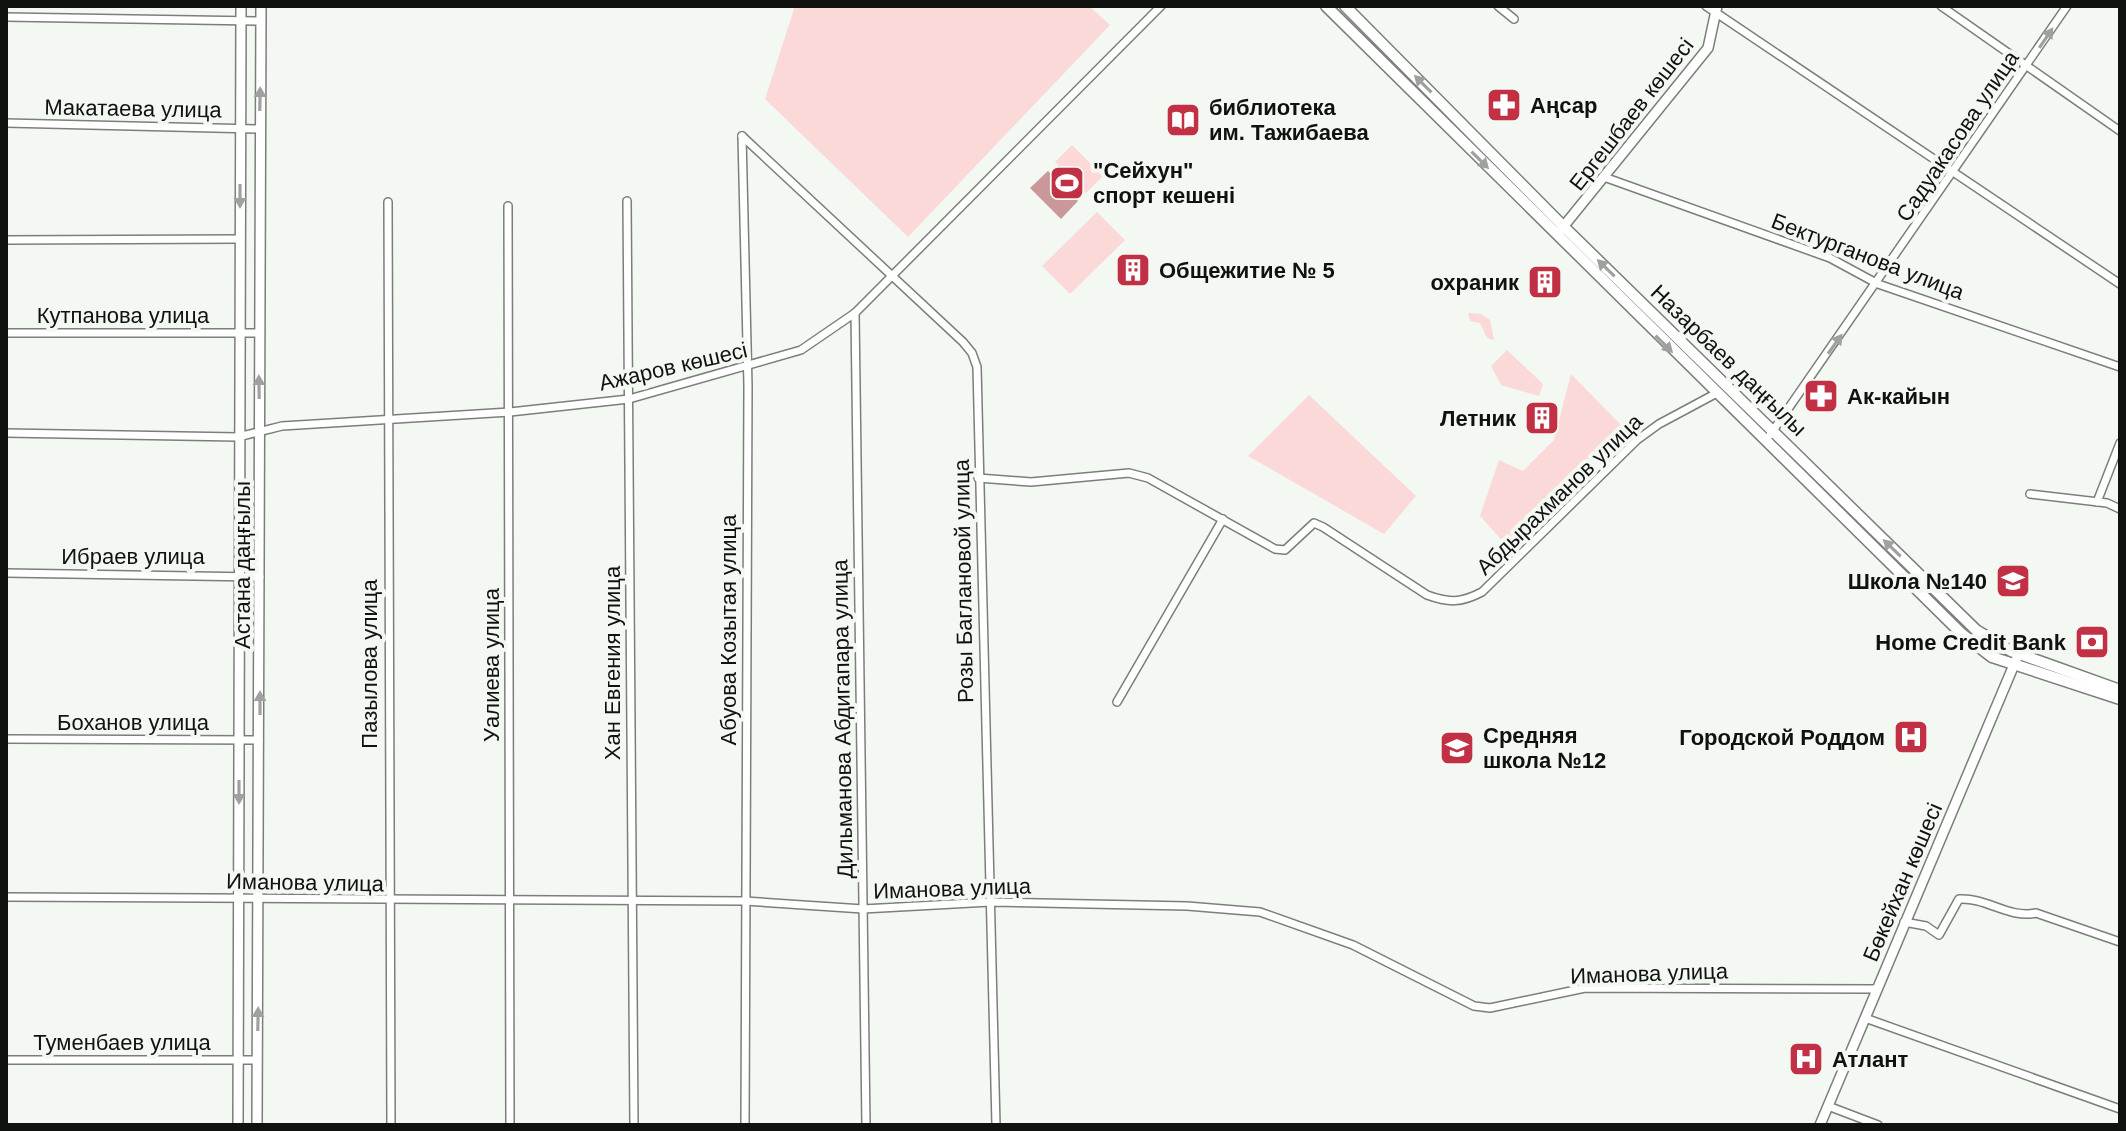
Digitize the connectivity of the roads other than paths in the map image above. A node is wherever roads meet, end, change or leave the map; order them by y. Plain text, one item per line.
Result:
1 (241, 6) edge
2 (261, 6) edge
3 (1161, 6) edge
4 (1326, 6) edge
5 (1345, 6) edge
6 (1498, 6) edge
7 (1941, 6) edge
8 (2067, 6) edge
9 (1712, 8) edge
10 (6, 17) edge
11 (1514, 19) dead end
12 (241, 20) junction
13 (261, 21) junction
14 (2025, 67) junction
15 (6, 123) edge
16 (240, 128) junction
17 (260, 129) junction
18 (2120, 131) edge
19 (742, 136) joint
20 (1954, 173) junction
21 (1604, 177) junction
22 (627, 201) dead end
23 (388, 202) dead end
24 (508, 206) dead end
25 (1564, 227) junction
26 (1555, 236) junction
27 (240, 239) junction
28 (6, 240) edge
29 (889, 277) junction
30 (1878, 284) junction
31 (2120, 284) edge
32 (855, 313) junction
33 (6, 333) edge
34 (258, 333) junction
35 (239, 334) junction
36 (2120, 367) edge
37 (746, 369) junction
38 (1715, 394) junction
39 (629, 399) junction
40 (510, 412) junction
41 (386, 420) junction
42 (1774, 431) junction
43 (260, 432) junction
44 (6, 433) edge
45 (238, 437) junction
46 (1765, 443) junction
47 (2120, 443) edge
48 (978, 478) junction
49 (2030, 494) dead end
50 (2097, 502) junction
51 (2120, 509) edge
52 (1223, 519) junction
53 (6, 573) edge
54 (239, 574) junction
55 (260, 577) junction
56 (2016, 658) junction
57 (2120, 690) edge
58 (2120, 699) edge
59 (1117, 702) dead end
60 (6, 739) edge
61 (259, 740) junction
62 (239, 741) junction
63 (6, 897) edge
64 (239, 898) junction
65 (259, 900) junction
66 (745, 901) junction
67 (389, 902) junction
68 (508, 902) junction
69 (630, 902) junction
70 (990, 902) junction
71 (863, 909) junction
72 (1904, 922) junction
73 (2120, 942) edge
74 (1876, 989) junction
75 (1865, 1018) junction
76 (6, 1060) edge
77 (238, 1060) junction
78 (257, 1060) junction
79 (1828, 1106) junction
80 (2120, 1109) edge
81 (238, 1125) edge
82 (257, 1125) edge
83 (391, 1125) edge
84 (510, 1125) edge
85 (634, 1125) edge
86 (745, 1125) edge
87 (866, 1125) edge
88 (996, 1125) edge
89 (1820, 1125) edge
90 (1878, 1125) edge

1 - 12 street, Астана даңғылы
2 - 13 street, Астана даңғылы
3 - 29 street, Ажаров көшесі
4 -> 26 main road, Назарбаев даңғылы
25 -> 5 main road, Назарбаев даңғылы
6 - 11 street
7 - 14 street
14 -> 8 street, Садуакасова улица
9 - 20 street
9 - 21 street, Ергешбаев көшесі
10 - 12 street
12 - 13 street
12 - 16 street, Астана даңғылы
17 -> 13 street, Астана даңғылы
14 - 18 street
14 - 20 street, Садуакасова улица
15 - 16 street, Макатаева улица
16 - 17 street, Макатаева улица
16 -> 27 street, Астана даңғылы
17 - 34 street, Астана даңғылы
19 - 29 street, Розы Баглановой улица
19 - 37 street, Абуова Козытая улица
20 - 30 street, Садуакасова улица
20 - 31 street
21 - 25 street, Ергешбаев көшесі
21 - 30 street, Бектурганова улица
22 - 39 street, Хан Евгения улица
23 - 41 street, Пазылова улица
24 - 40 street, Уалиева улица
25 - 26 street, Ергешбаев көшесі
42 -> 25 main road, Назарбаев даңғылы
26 -> 38 main road, Назарбаев даңғылы
27 - 28 street
27 - 35 street, Астана даңғылы
29 - 32 street, Ажаров көшесі
29 - 48 street, Розы Баглановой улица
30 - 36 street, Бектурганова улица
42 -> 30 street, Садуакасова улица
32 - 37 street, Ажаров көшесі
32 - 71 street, Дильманова Абдигапара улица
33 - 35 street, Кутпанова улица
34 - 35 street, Кутпанова улица
43 -> 34 street, Астана даңғылы
35 - 45 street, Астана даңғылы
37 - 39 street, Ажаров көшесі
37 - 66 street, Абуова Козытая улица
38 - 46 main road, Назарбаев даңғылы
38 - 52 street, Абдырахманов улица
39 - 40 street, Ажаров көшесі
39 - 69 street, Хан Евгения улица
40 - 41 street, Ажаров көшесі
40 - 68 street, Уалиева улица
41 - 43 street, Ажаров көшесі
41 - 67 street, Пазылова улица
42 - 46 street, Садуакасова улица
56 -> 42 main road, Назарбаев даңғылы
43 - 45 street, Ажаров көшесі
43 - 55 street, Астана даңғылы
44 - 45 street, Ажаров көшесі
45 - 54 street, Астана даңғылы
46 - 56 main road, Назарбаев даңғылы
47 - 50 street
48 - 52 street, Абдырахманов улица
48 - 70 street, Розы Баглановой улица
49 - 50 street
50 - 51 street
52 - 59 street
53 - 54 street, Ибраев улица
54 - 55 street, Ибраев улица
54 - 62 street, Астана даңғылы
61 -> 55 street, Астана даңғылы
56 - 57 main road, Назарбаев даңғылы
56 - 58 main road
56 - 72 street, Бөкейхан көшесі
60 - 62 street, Боханов улица
61 - 62 street, Боханов улица
61 - 65 street, Астана даңғылы
62 -> 64 street, Астана даңғылы
63 - 64 street, Иманова улица
64 - 65 street, Иманова улица
64 - 77 street, Астана даңғылы
65 - 67 street, Иманова улица
78 -> 65 street, Астана даңғылы
66 - 69 street, Иманова улица
66 - 71 street, Иманова улица
66 - 86 street, Абуова Козытая улица
67 - 68 street, Иманова улица
67 - 83 street, Пазылова улица
68 - 69 street, Иманова улица
68 - 84 street, Уалиева улица
69 - 85 street, Хан Евгения улица
70 - 71 street, Иманова улица
70 - 74 street, Иманова улица
70 - 88 street, Розы Баглановой улица
71 - 87 street, Дильманова Абдигапара улица
72 - 73 street
72 - 74 street, Бөкейхан көшесі
74 - 75 street, Бөкейхан көшесі
75 - 79 street, Бөкейхан көшесі
75 - 80 street
76 - 77 street, Туменбаев улица
77 - 78 street, Туменбаев улица
77 - 81 street, Астана даңғылы
78 - 82 street, Астана даңғылы
79 - 89 street, Бөкейхан көшесі
79 - 90 street

